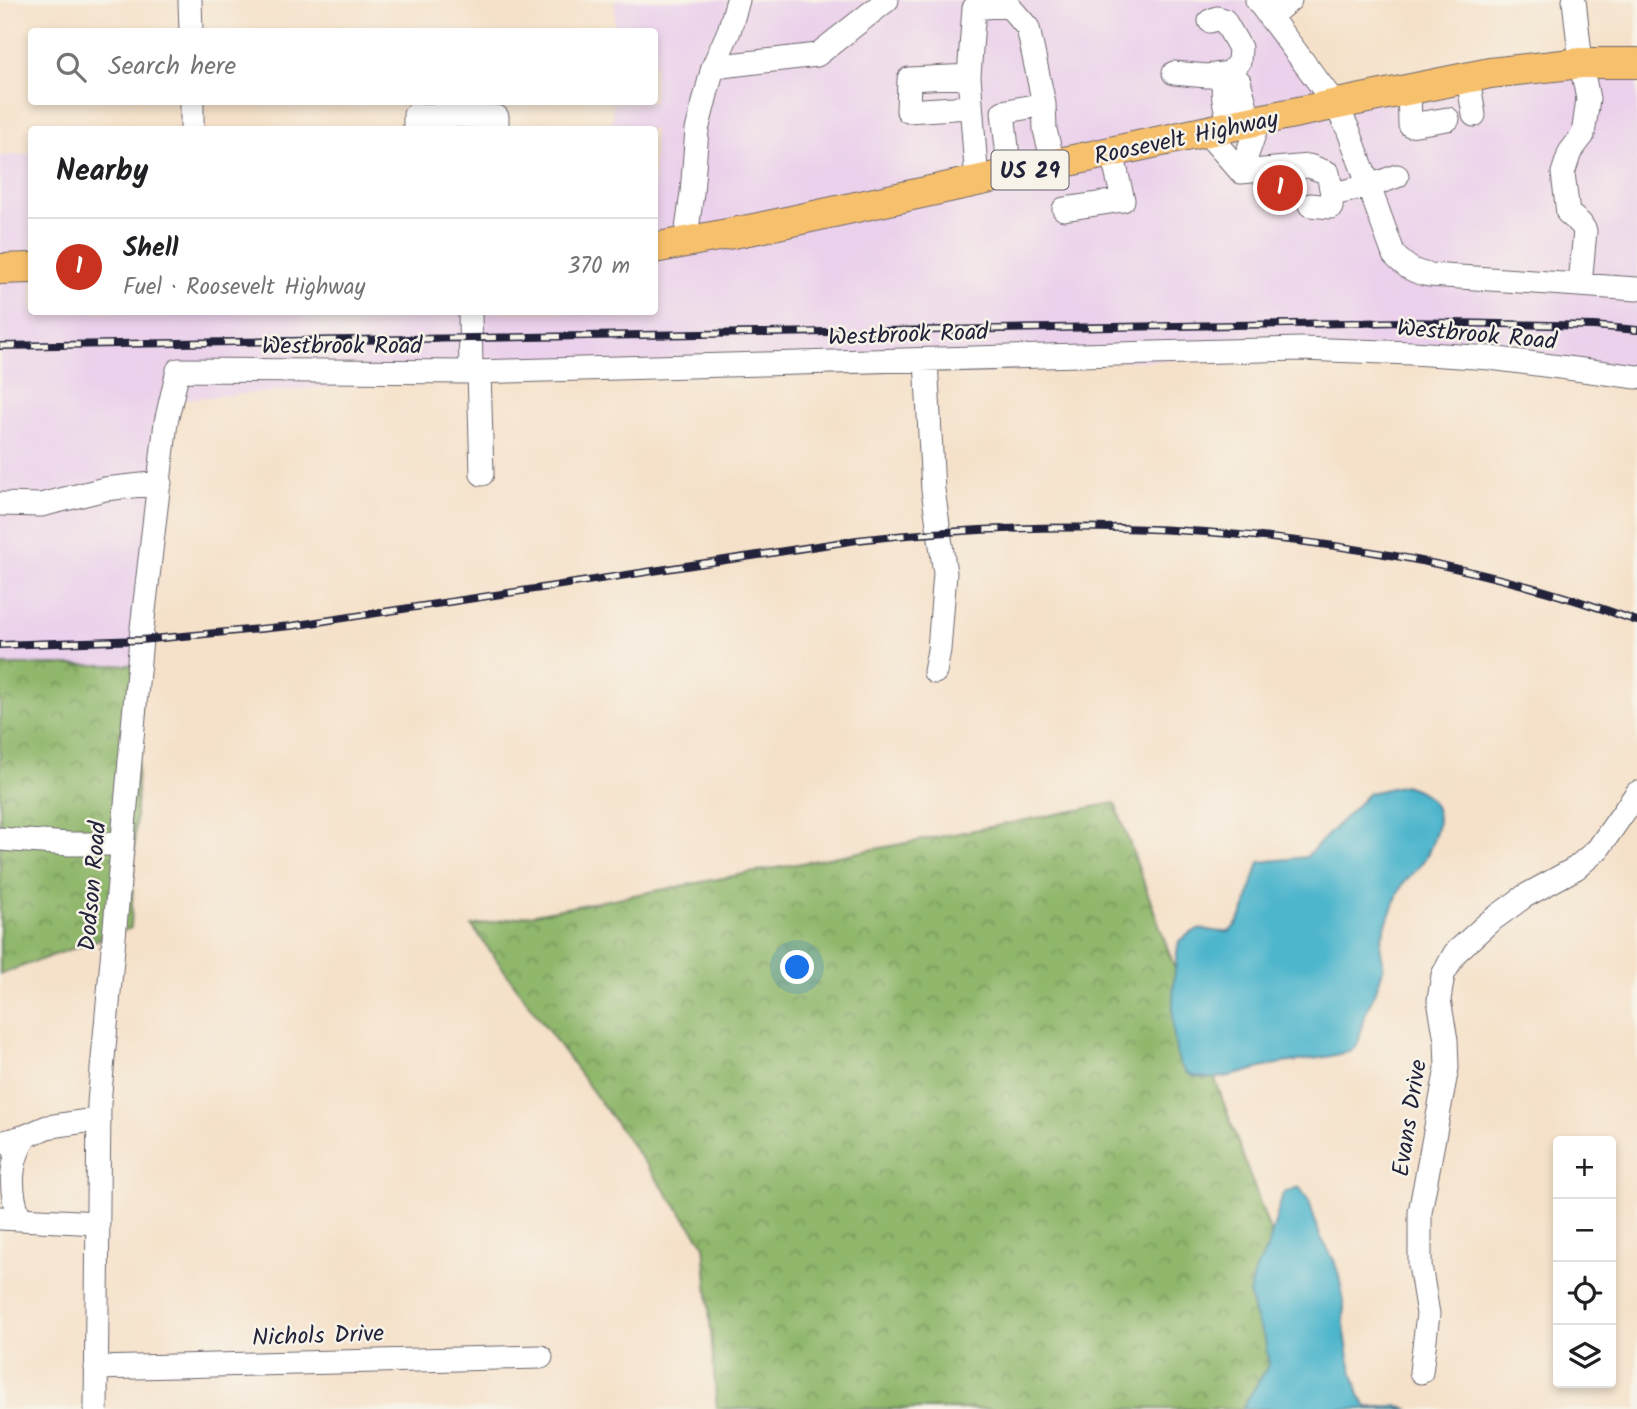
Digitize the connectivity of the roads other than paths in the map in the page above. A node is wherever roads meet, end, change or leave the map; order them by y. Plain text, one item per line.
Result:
1 (190, 0) edge
2 (738, 0) edge
3 (887, 0) edge
4 (1290, 0) edge
5 (1574, 0) edge
6 (1263, 8) edge
7 (1210, 21) dead end
8 (191, 28) edge
9 (1581, 63) junction
10 (1637, 64) edge
11 (713, 67) junction
12 (1230, 73) junction
13 (1174, 74) dead end
14 (969, 76) junction
15 (1468, 78) junction
16 (1409, 89) junction
17 (1044, 104) junction
18 (1335, 104) junction
19 (192, 105) edge
20 (970, 107) junction
21 (1474, 115) dead end
22 (1448, 119) dead end
23 (443, 123) edge
24 (497, 123) edge
25 (1236, 125) junction
26 (192, 126) edge
27 (415, 126) edge
28 (1112, 153) junction
29 (1054, 166) junction
30 (1241, 172) junction
31 (1010, 175) junction
32 (1397, 175) dead end
33 (977, 182) junction
34 (1370, 186) junction
35 (1064, 209) dead end
36 (685, 244) junction
37 (658, 247) edge
38 (28, 268) edge
39 (0, 269) edge
40 (1580, 285) junction
41 (1637, 289) edge
42 (470, 315) edge
43 (926, 360) junction
44 (178, 370) joint
45 (475, 372) junction
46 (1637, 377) edge
47 (482, 474) dead end
48 (160, 483) junction
49 (0, 504) edge
50 (935, 672) dead end
51 (1637, 793) edge
52 (0, 839) edge
53 (122, 845) junction
54 (99, 1119) junction
55 (26, 1136) junction
56 (0, 1143) edge
57 (10, 1219) edge
58 (98, 1223) junction
59 (541, 1357) dead end
60 (96, 1368) junction
61 (1421, 1372) dead end
62 (96, 1409) edge

1 - 8 street
2 - 11 street
3 - 11 street
4 - 6 street
5 - 9 street
6 - 18 street
7 - 12 street
9 - 10 main road, Roosevelt Highway / US 29
9 - 15 main road, Roosevelt Highway / US 29
9 - 40 street
11 - 36 street
12 - 13 street
12 - 25 street
14 - 17 street
14 - 20 street
14 - 20 street
15 - 16 main road, Roosevelt Highway / US 29
15 - 21 street
16 - 18 main road, Roosevelt Highway / US 29
16 - 22 street
17 - 29 street
17 - 31 street
18 - 25 main road, Roosevelt Highway / US 29
18 - 34 street
19 - 26 street
20 - 33 street
23 - 24 street
23 - 27 street
25 - 28 main road, Roosevelt Highway / US 29
25 - 30 street
25 - 30 street
28 - 29 main road, Roosevelt Highway / US 29
28 - 35 street
29 - 31 main road, Roosevelt Highway / US 29
30 - 34 street
31 - 33 main road, Roosevelt Highway / US 29
32 - 34 street
33 - 36 main road, Roosevelt Highway / US 29
34 - 40 street
36 - 37 main road, Roosevelt Highway / US 29
38 - 39 main road
40 - 41 street
42 - 45 street
43 - 45 street, Westbrook Road
43 - 46 street, Westbrook Road
43 - 50 street
44 - 45 street, Westbrook Road
44 - 48 street, Dodson Road
45 - 47 street
48 - 49 street
48 - 53 street, Dodson Road
51 - 61 street, Evans Drive
52 - 53 street
53 - 54 street, Dodson Road
54 - 55 street
54 - 58 street, Dodson Road
55 - 56 street
55 - 57 street
57 - 58 street
58 - 60 street, Dodson Road
59 - 60 street, Nichols Drive
60 - 62 street, Dodson Road

